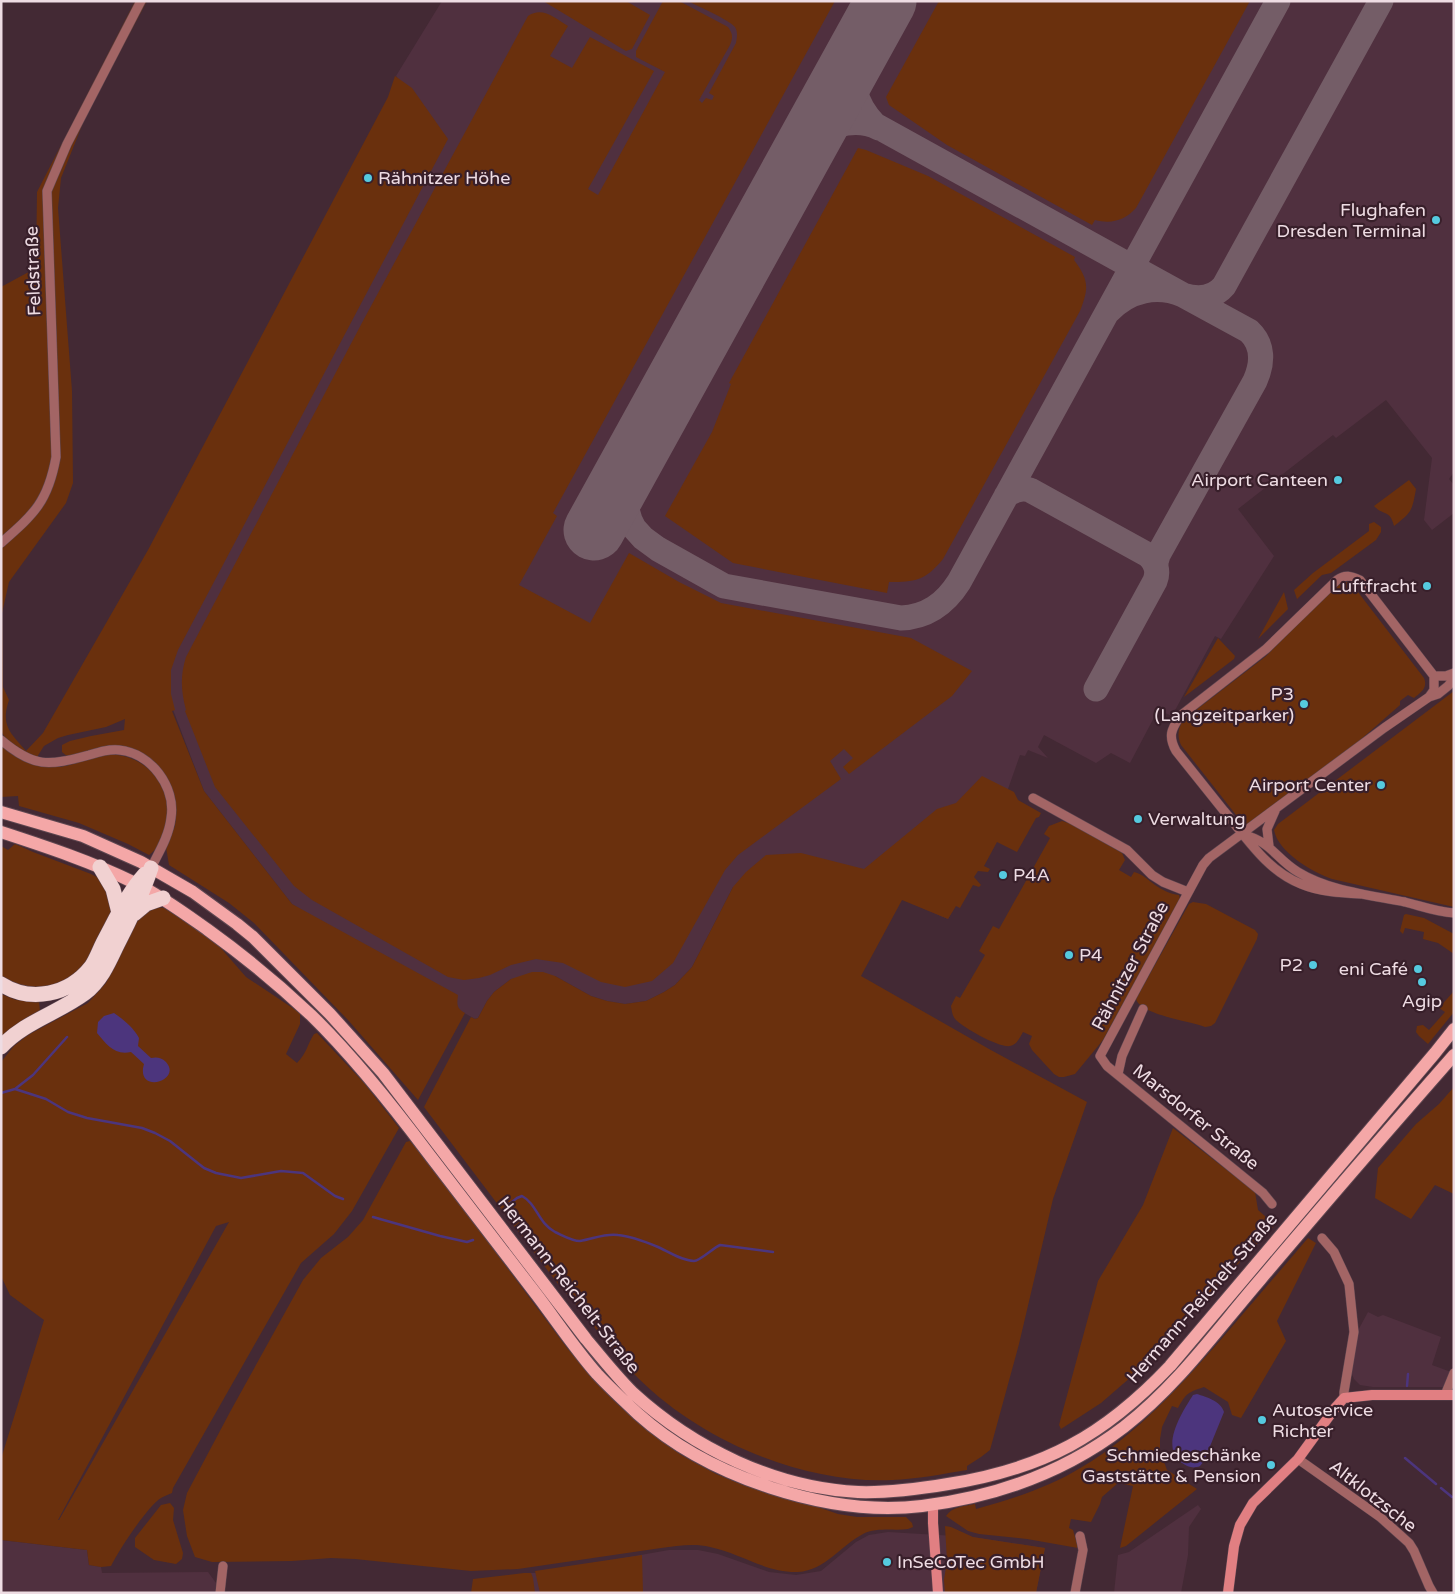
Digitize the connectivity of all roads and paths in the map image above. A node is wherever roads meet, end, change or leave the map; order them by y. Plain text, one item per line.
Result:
1 (142, 1) edge
2 (1, 543) edge
3 (1454, 672) edge
4 (1434, 676) junction
5 (1454, 679) edge
6 (1429, 697) junction
7 (1, 740) edge
8 (1033, 798) dead end
9 (1276, 809) junction
10 (1, 812) edge
11 (1, 832) edge
12 (1242, 834) junction
13 (1269, 846) junction
14 (100, 867) junction
15 (151, 868) junction
16 (140, 886) junction
17 (1188, 892) junction
18 (1361, 894) junction
19 (163, 898) junction
20 (126, 914) junction
21 (1451, 915) edge
22 (1, 984) edge
23 (1143, 1009) dead end
24 (1454, 1028) edge
25 (1, 1047) edge
26 (1454, 1055) edge
27 (1100, 1056) joint
28 (1118, 1074) junction
29 (1272, 1204) dead end
30 (1322, 1238) dead end
31 (1454, 1373) edge
32 (1449, 1395) edge
33 (1344, 1398) junction
34 (1298, 1459) junction
35 (931, 1486) junction
36 (933, 1505) junction
37 (1080, 1536) dead end
38 (222, 1566) dead end
39 (220, 1593) edge
40 (938, 1593) edge
41 (1075, 1593) edge
42 (1228, 1593) edge
43 (1434, 1593) edge

1 - 2 street, Feldstraße
3 - 4 street
4 - 6 street
4 - 12 street
5 - 6 street, Rähnitzer Straße
6 - 9 street, Rähnitzer Straße
7 - 15 street
8 - 17 street, Rähnitzer Straße
9 - 12 street, Rähnitzer Straße
9 - 13 street
10 - 15 main road, Hermann-Reichelt-Straße
11 - 14 main road, Hermann-Reichelt-Straße
12 - 13 street
12 - 17 street, Rähnitzer Straße
12 - 18 street
13 - 18 street
14 - 16 main road, Hermann-Reichelt-Straße
14 - 20 highway
15 - 16 highway
15 - 35 main road, Hermann-Reichelt-Straße
16 - 19 main road, Hermann-Reichelt-Straße
16 - 20 highway
17 - 27 street, Rähnitzer Straße
18 - 21 street
19 - 20 highway
19 - 36 main road, Hermann-Reichelt-Straße
20 - 22 highway
20 - 25 highway
23 - 28 street
24 - 35 main road, Hermann-Reichelt-Straße
26 - 36 main road, Hermann-Reichelt-Straße
27 - 28 street, Marsdorfer Straße
28 - 29 street, Marsdorfer Straße
30 - 33 street
31 - 32 street
32 - 33 street
33 - 34 street
34 - 42 street
34 - 43 street, Altklotzsche
35 - 36 main road
36 - 40 street
37 - 41 street
38 - 39 street

